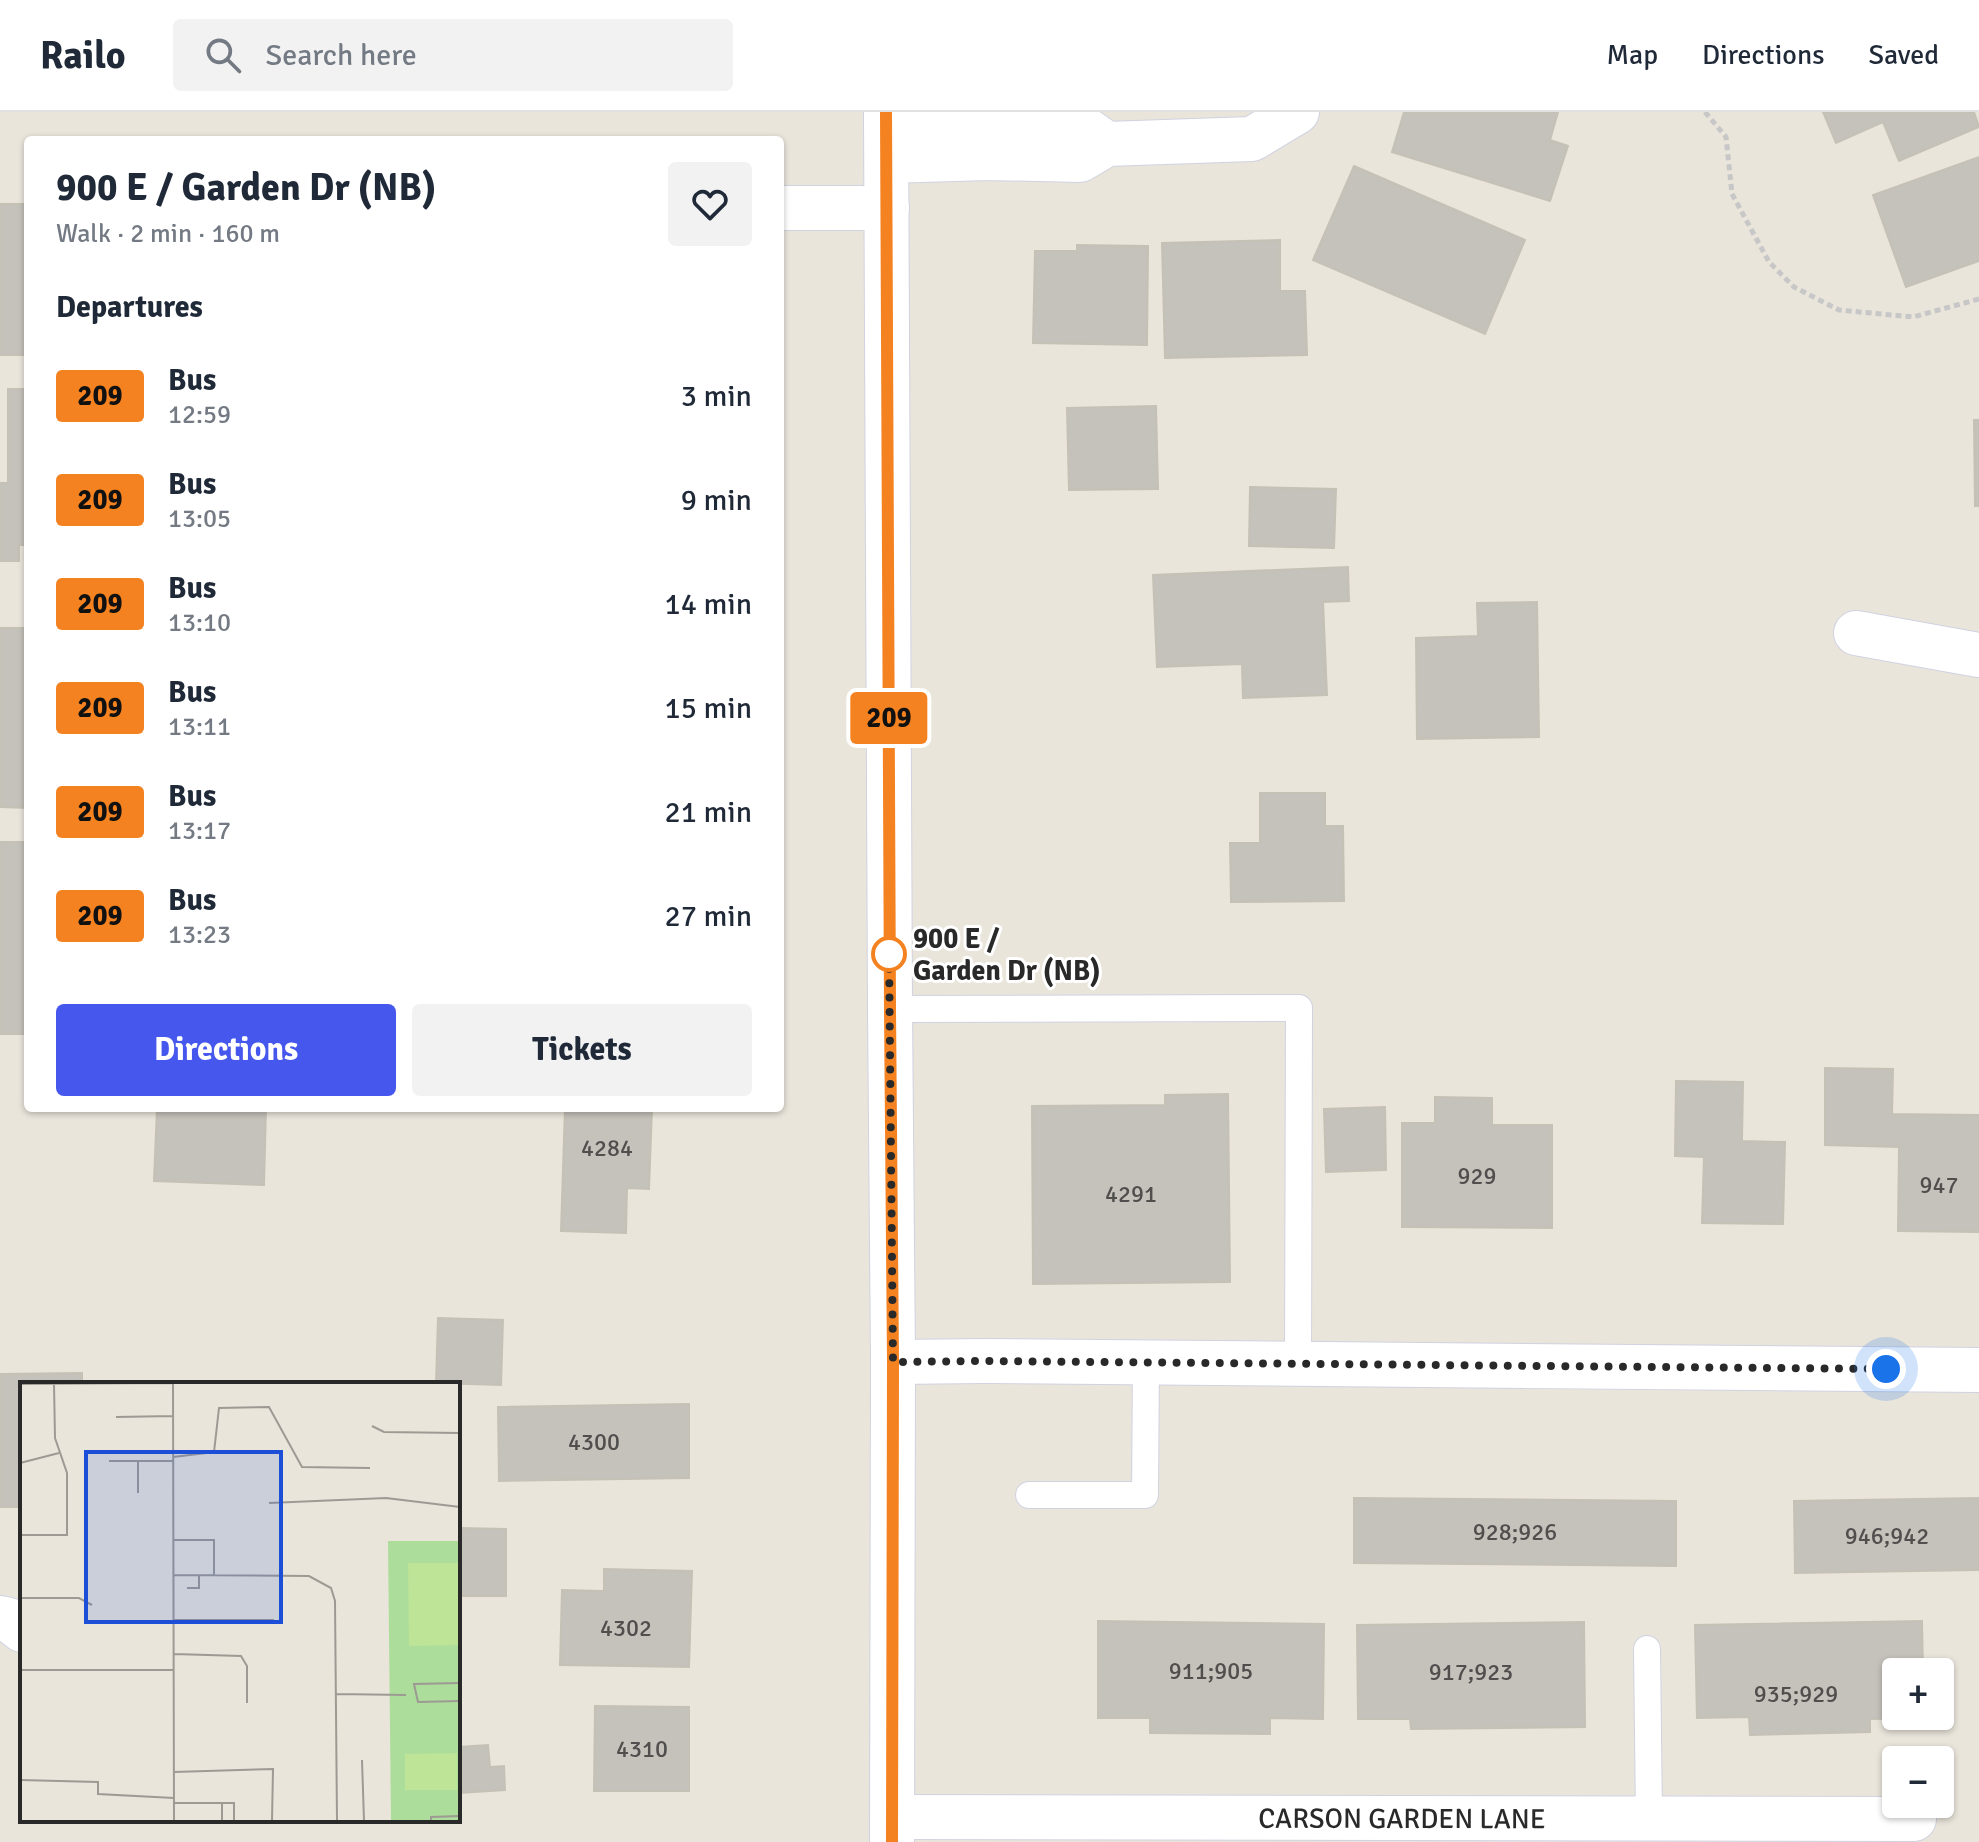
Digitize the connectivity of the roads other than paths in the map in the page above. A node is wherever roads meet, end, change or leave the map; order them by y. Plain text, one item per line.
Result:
1 (1297, 112) edge
2 (886, 132) edge
3 (784, 208) edge
4 (887, 208) junction
5 (1856, 633) dead end
6 (1979, 655) edge
7 (890, 1009) junction
8 (893, 1362) junction
9 (1146, 1363) junction
10 (1298, 1364) junction
11 (1979, 1370) edge
12 (1029, 1495) dead end
13 (0, 1618) edge
14 (20, 1628) edge
15 (1647, 1649) dead end
16 (1649, 1818) junction
17 (1914, 1819) dead end
18 (892, 1829) edge

1 - 2 street
2 - 4 street
3 - 4 street
4 - 7 street
5 - 6 street
7 - 8 street
7 - 10 lane
8 - 9 street
8 - 18 street
9 - 10 street
9 - 12 lane
10 - 11 street
13 - 14 street
15 - 16 lane
16 - 17 street, CARSON GARDEN LANE
16 - 18 street, CARSON GARDEN LANE

